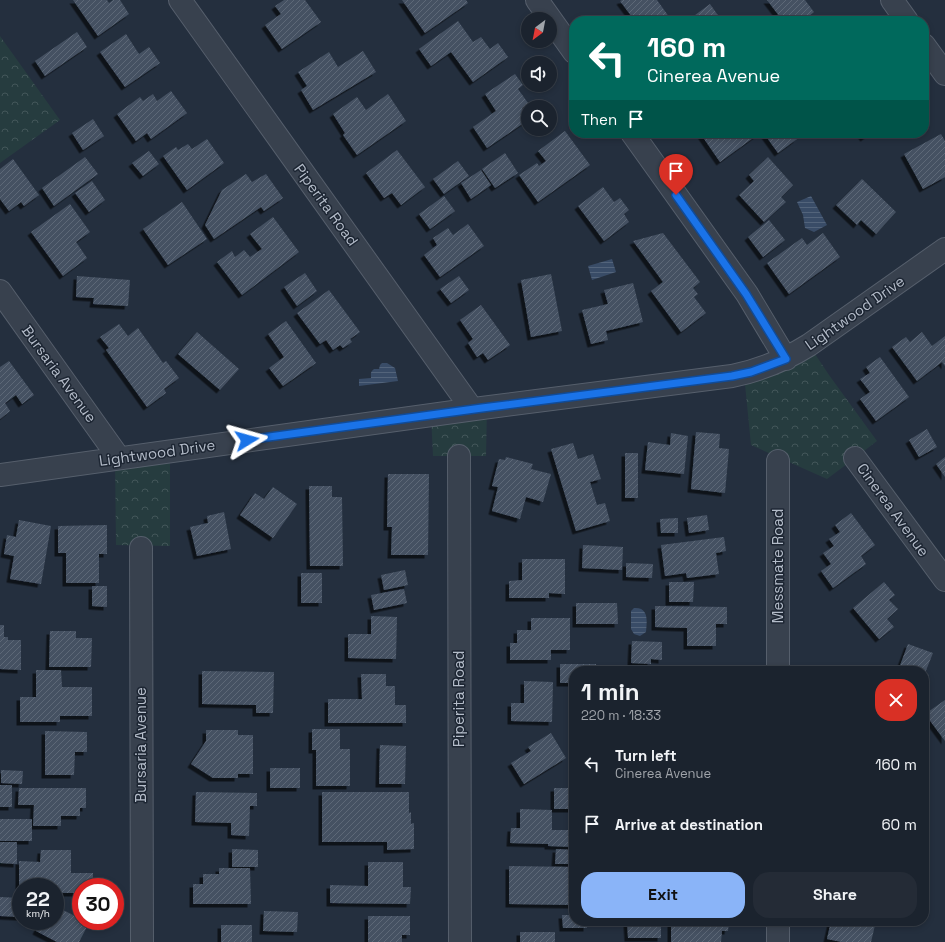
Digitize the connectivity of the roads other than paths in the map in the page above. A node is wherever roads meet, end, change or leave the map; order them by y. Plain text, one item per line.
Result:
1 (180, 0) edge
2 (537, 0) edge
3 (892, 0) edge
4 (903, 16) edge
5 (569, 45) edge
6 (929, 52) edge
7 (945, 74) edge
8 (636, 138) edge
9 (945, 249) edge
10 (0, 291) edge
11 (786, 359) junction
12 (472, 410) junction
13 (459, 456) dead end
14 (119, 458) junction
15 (855, 458) dead end
16 (778, 461) dead end
17 (0, 475) edge
18 (141, 548) dead end
19 (945, 580) edge
20 (778, 666) edge
21 (778, 926) edge
22 (142, 942) edge
23 (460, 942) edge
24 (778, 942) edge

1 - 12 street, Piperita Road
2 - 5 street
3 - 4 street
6 - 7 street
8 - 11 street
9 - 11 street, Lightwood Drive
10 - 14 street, Bursaria Avenue
11 - 12 street, Lightwood Drive
12 - 14 street, Lightwood Drive
13 - 23 street, Piperita Road
14 - 17 street, Lightwood Drive
15 - 19 street, Cinerea Avenue
16 - 20 street, Messmate Road
18 - 22 street, Bursaria Avenue
21 - 24 street

